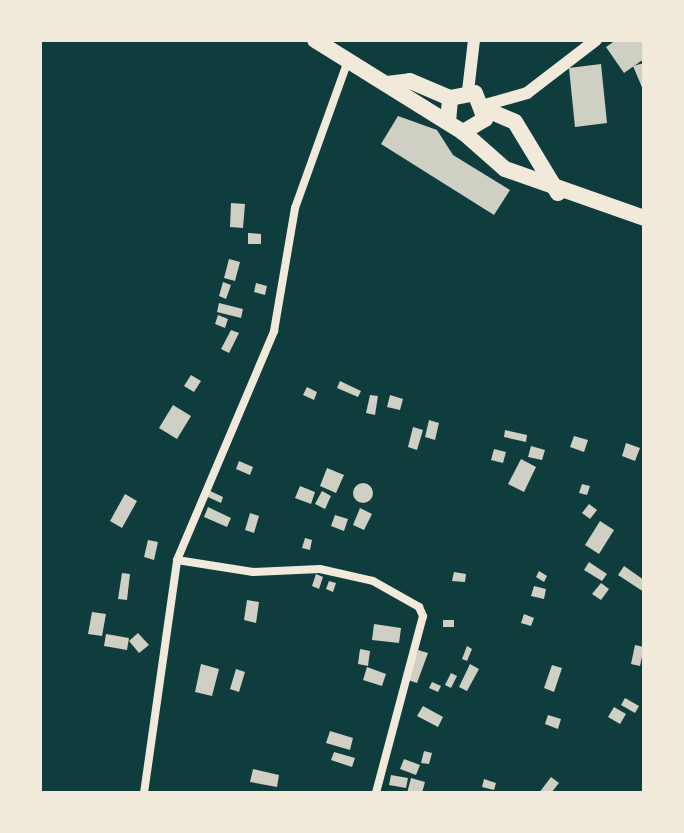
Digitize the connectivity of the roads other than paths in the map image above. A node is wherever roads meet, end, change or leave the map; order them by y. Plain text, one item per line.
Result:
1 (315, 40) edge
2 (474, 40) edge
3 (596, 40) edge
4 (348, 60) junction
5 (387, 84) junction
6 (468, 91) junction
7 (450, 98) junction
8 (486, 107) junction
9 (448, 122) junction
10 (463, 132) junction
11 (558, 193) junction
12 (644, 218) edge
13 (177, 560) junction
14 (144, 793) edge
15 (376, 793) edge

1 - 4 main road
2 - 6 street
3 - 8 street
4 - 5 main road
4 - 13 street
5 - 7 main road
5 - 9 main road
6 - 7 main road
6 - 8 main road
7 - 9 main road
8 - 10 main road
8 - 11 main road
9 - 10 main road
10 - 11 main road
11 - 12 main road
13 - 14 street
13 - 15 street

